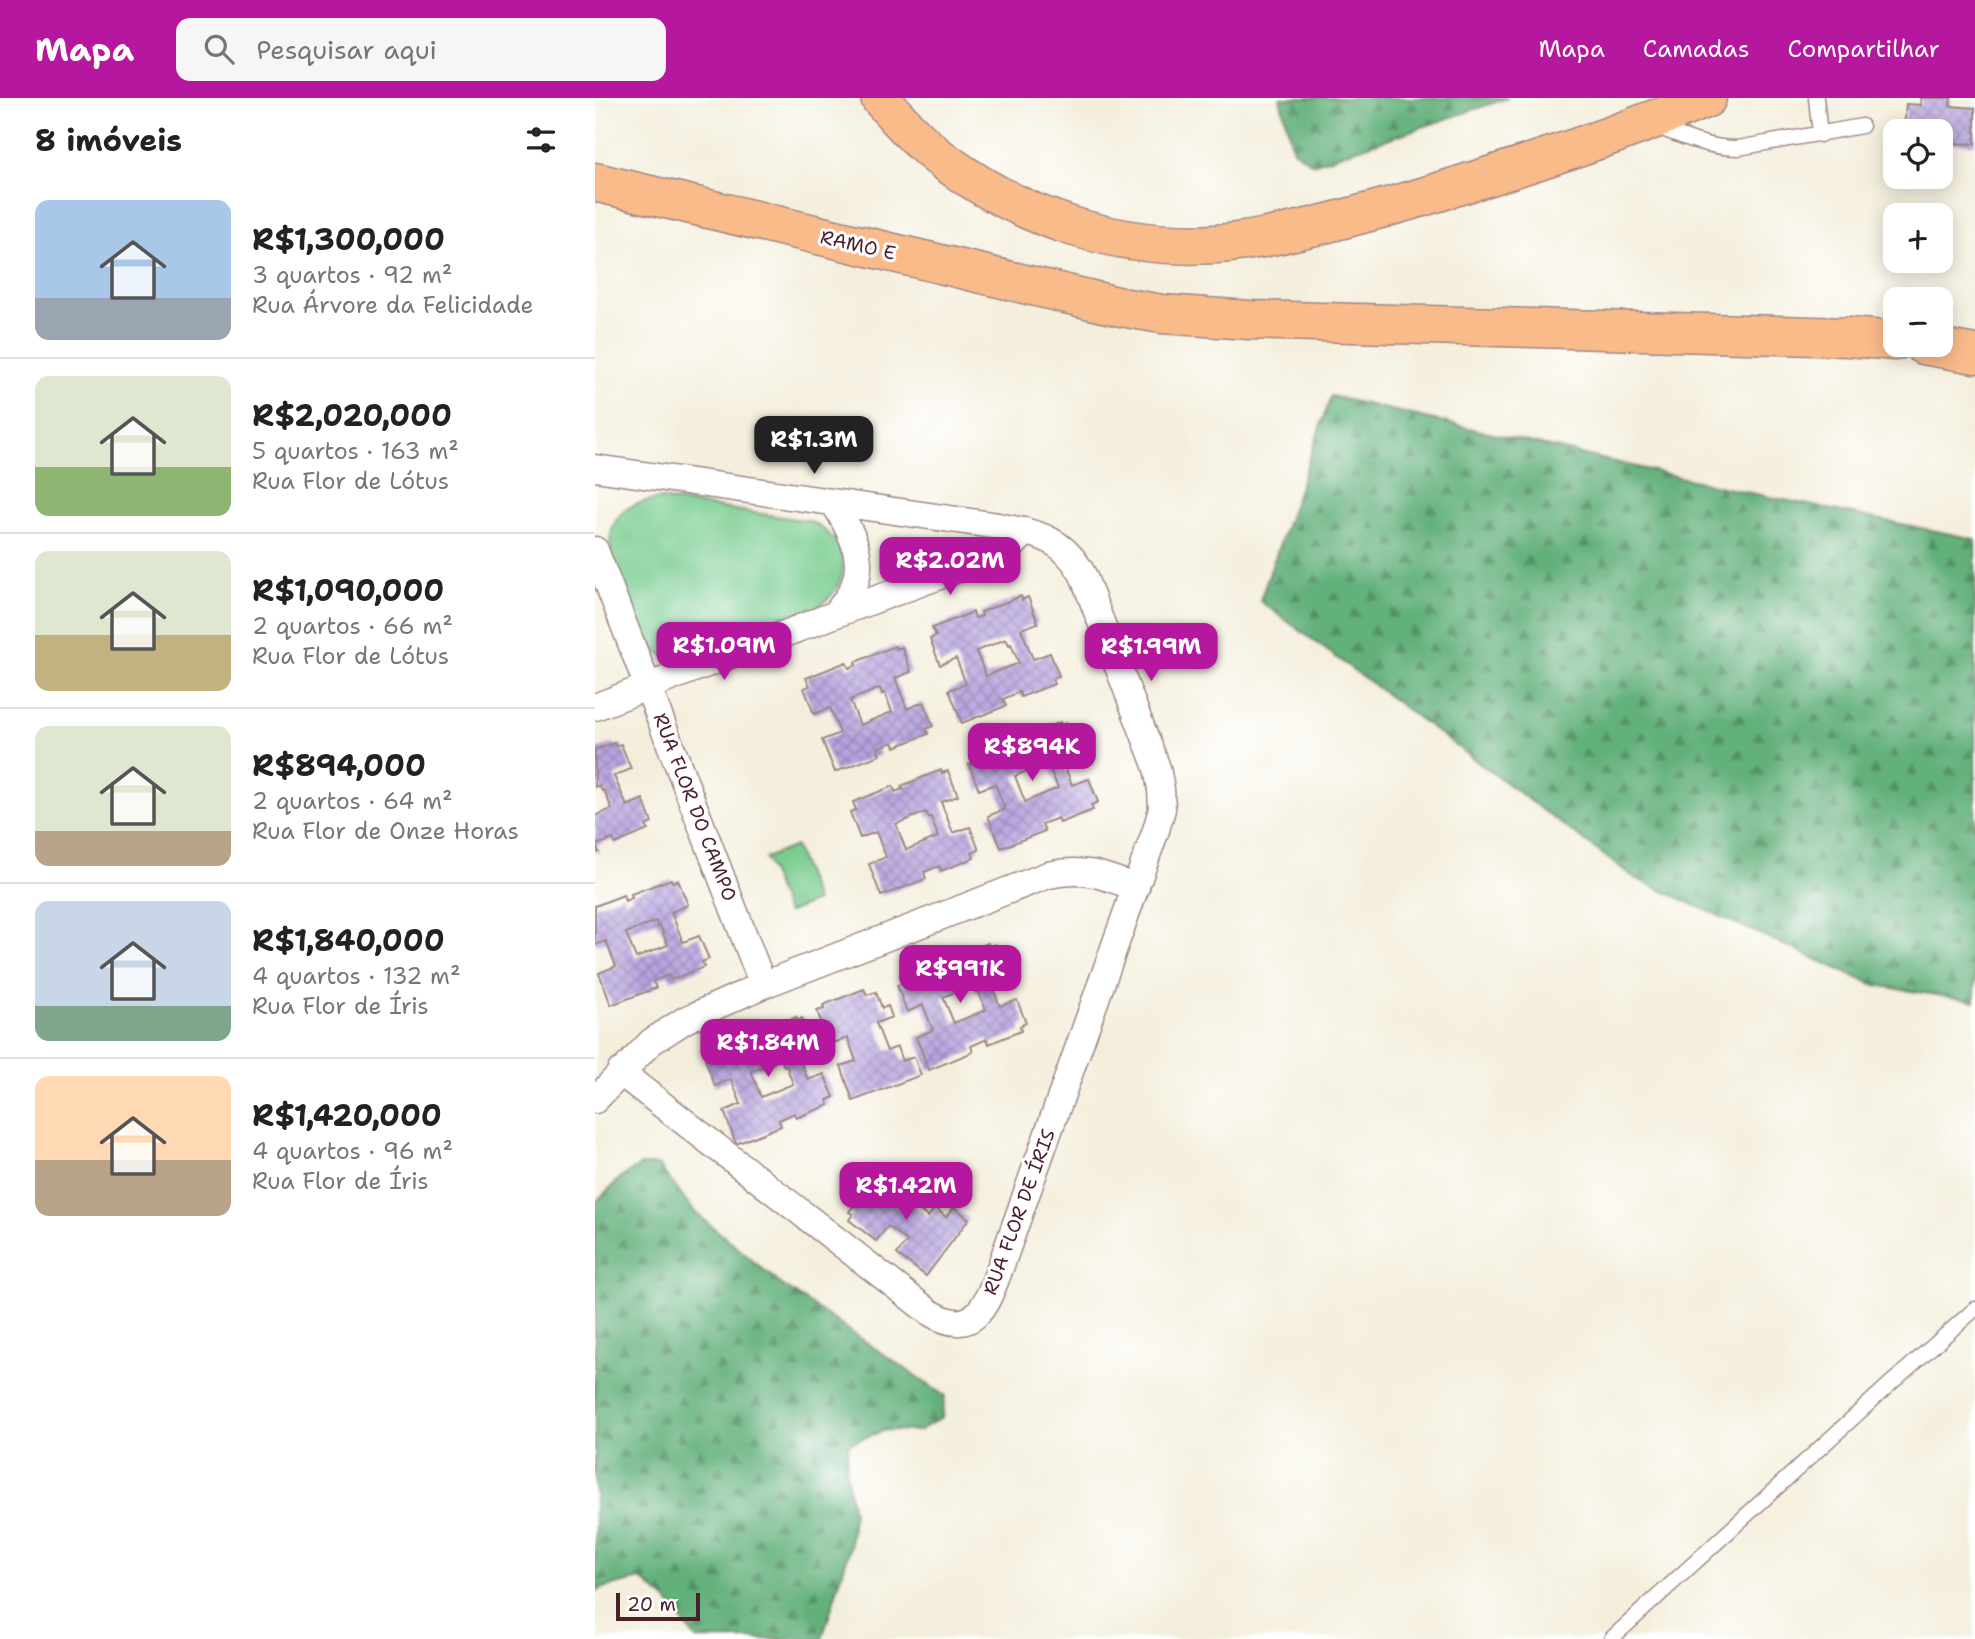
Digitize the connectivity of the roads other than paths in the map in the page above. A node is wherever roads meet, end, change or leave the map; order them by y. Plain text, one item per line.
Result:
1 (880, 98) edge
2 (1707, 98) edge
3 (1816, 98) edge
4 (1648, 123) junction
5 (1862, 126) dead end
6 (1820, 135) junction
7 (595, 182) edge
8 (1883, 340) edge
9 (1953, 350) edge
10 (1975, 354) edge
11 (595, 468) edge
12 (834, 503) junction
13 (1025, 531) junction
14 (595, 550) edge
15 (836, 614) junction
16 (649, 686) junction
17 (595, 707) edge
18 (1136, 888) junction
19 (763, 985) junction
20 (620, 1072) junction
21 (595, 1100) edge
22 (1975, 1309) edge
23 (1611, 1639) edge

1 - 4 highway
2 - 4 highway
3 - 6 lane
4 - 6 lane
5 - 6 lane
7 - 8 highway, RAMO E
9 - 10 highway
11 - 12 street, RUA FLOR DE ÍRIS
12 - 13 street, RUA FLOR DE ÍRIS
12 - 15 street
13 - 15 street
13 - 18 street, RUA FLOR DE ÍRIS
14 - 16 street, RUA FLOR DO CAMPO
15 - 16 street
16 - 17 street
16 - 19 street, RUA FLOR DO CAMPO
18 - 19 street
18 - 20 street, RUA FLOR DE ÍRIS
19 - 20 street
20 - 21 street
22 - 23 lane

